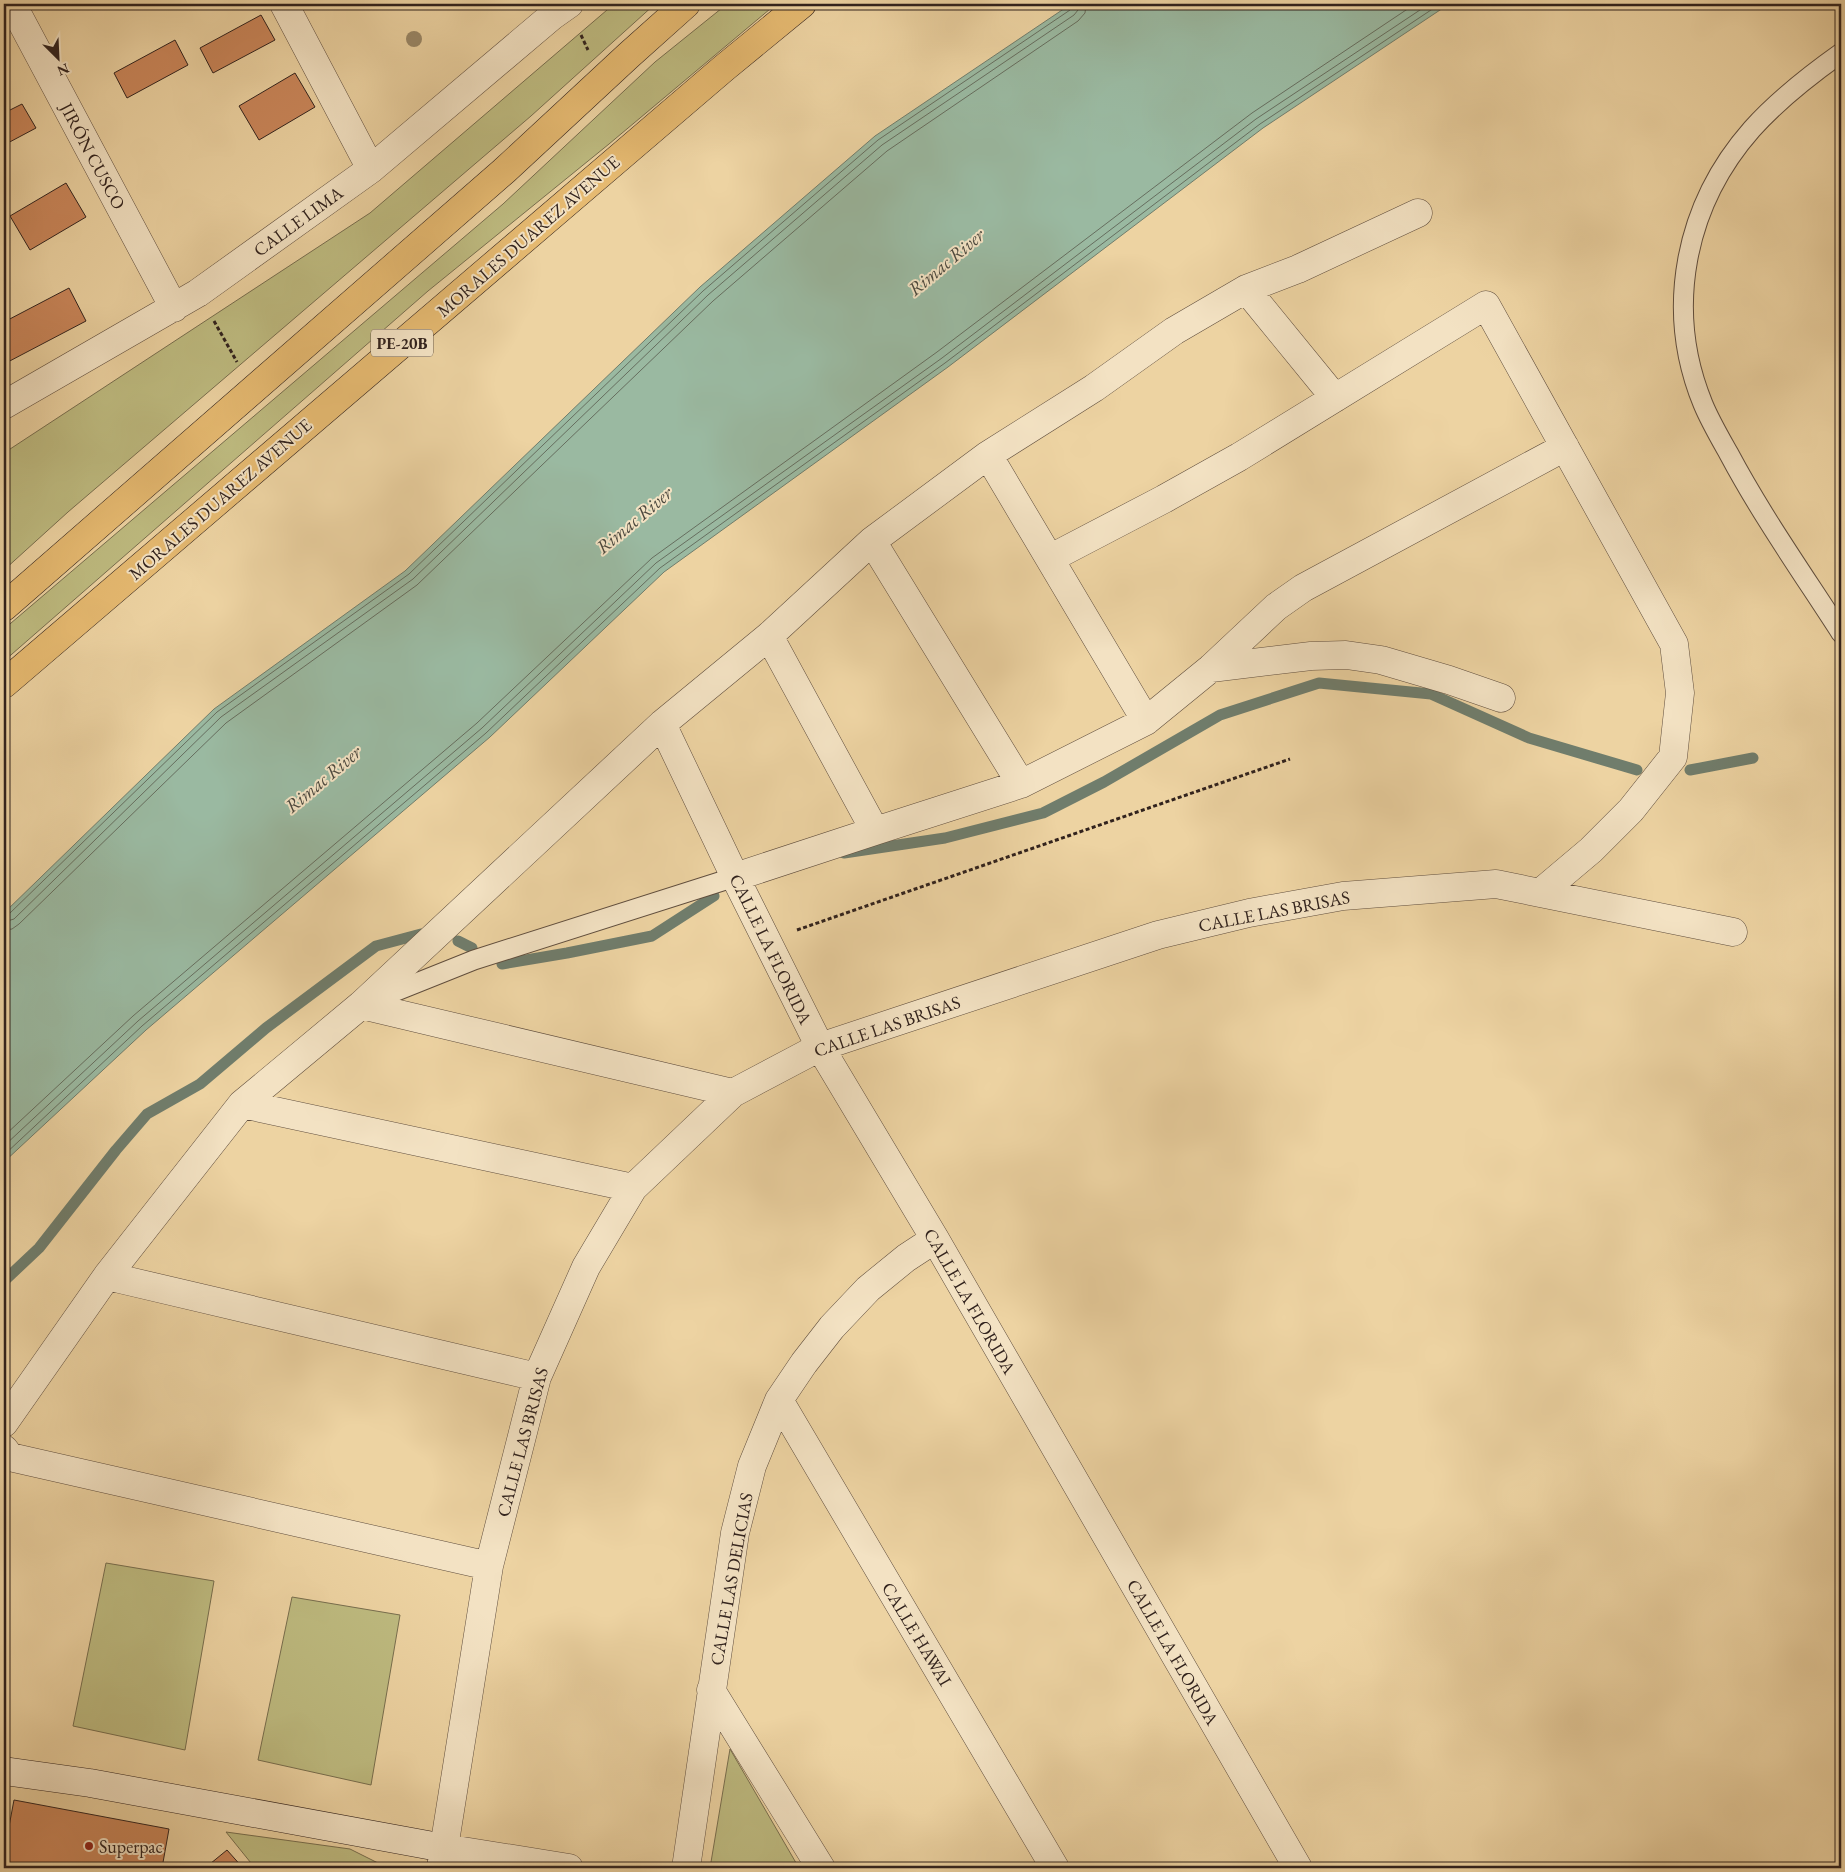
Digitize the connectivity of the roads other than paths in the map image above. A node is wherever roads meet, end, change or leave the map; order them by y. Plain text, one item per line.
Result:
1 (12, 4) edge
2 (284, 4) edge
3 (686, 4) edge
4 (802, 4) edge
5 (559, 7) edge
6 (1841, 53) edge
7 (371, 169) junction
8 (1418, 213) dead end
9 (1246, 289) junction
10 (174, 308) junction
11 (1335, 398) junction
12 (4, 405) edge
13 (1565, 446) junction
14 (988, 455) junction
15 (872, 541) junction
16 (1051, 558) junction
17 (4, 607) edge
18 (1841, 633) edge
19 (769, 636) junction
20 (1211, 668) junction
21 (4, 684) edge
22 (1501, 698) dead end
23 (1146, 721) junction
24 (662, 724) junction
25 (1021, 784) junction
26 (874, 832) junction
27 (735, 877) junction
28 (1540, 893) junction
29 (1733, 932) dead end
30 (361, 1005) junction
31 (820, 1047) junction
32 (733, 1092) junction
33 (242, 1104) junction
34 (633, 1188) junction
35 (935, 1239) junction
36 (107, 1276) junction
37 (537, 1377) junction
38 (779, 1400) junction
39 (4, 1423) edge
40 (4, 1449) edge
41 (489, 1566) junction
42 (712, 1690) junction
43 (4, 1771) edge
44 (443, 1858) edge
45 (569, 1868) edge
46 (686, 1868) edge
47 (821, 1868) edge
48 (1055, 1868) edge
49 (1298, 1868) edge

1 - 10 street, JIRÓN CUSCO
2 - 7 street
3 - 17 highway
4 - 21 highway, MORALES DUAREZ AVENUE / PE-20B
5 - 7 street, CALLE LIMA
6 - 18 lane
7 - 10 street, CALLE LIMA
8 - 9 street
9 - 11 street
9 - 14 street
10 - 12 street, CALLE LIMA
11 - 13 street
11 - 16 street
13 - 20 street
13 - 28 street
14 - 15 street
14 - 16 street
15 - 19 street
15 - 25 street
16 - 23 street
19 - 24 street
19 - 26 street
20 - 22 street
20 - 23 street
23 - 25 street
24 - 27 street, CALLE LA FLORIDA
24 - 30 street
25 - 26 street
26 - 27 street
27 - 30 lane
27 - 31 street, CALLE LA FLORIDA
28 - 29 street, CALLE LAS BRISAS
28 - 31 street, CALLE LAS BRISAS
30 - 32 street
30 - 33 street
31 - 32 street, CALLE LAS BRISAS
31 - 35 street, CALLE LA FLORIDA
32 - 34 street, CALLE LAS BRISAS
33 - 34 street
33 - 36 street
34 - 37 street, CALLE LAS BRISAS
35 - 38 street, CALLE LAS DELICIAS
35 - 49 street, CALLE LA FLORIDA
36 - 37 street
36 - 39 street
37 - 41 street, CALLE LAS BRISAS
38 - 42 street, CALLE LAS DELICIAS
38 - 48 street, CALLE HAWAI
40 - 41 street
41 - 44 street, CALLE LAS BRISAS
42 - 46 street, CALLE LAS DELICIAS
42 - 47 street
43 - 44 street
44 - 45 street

